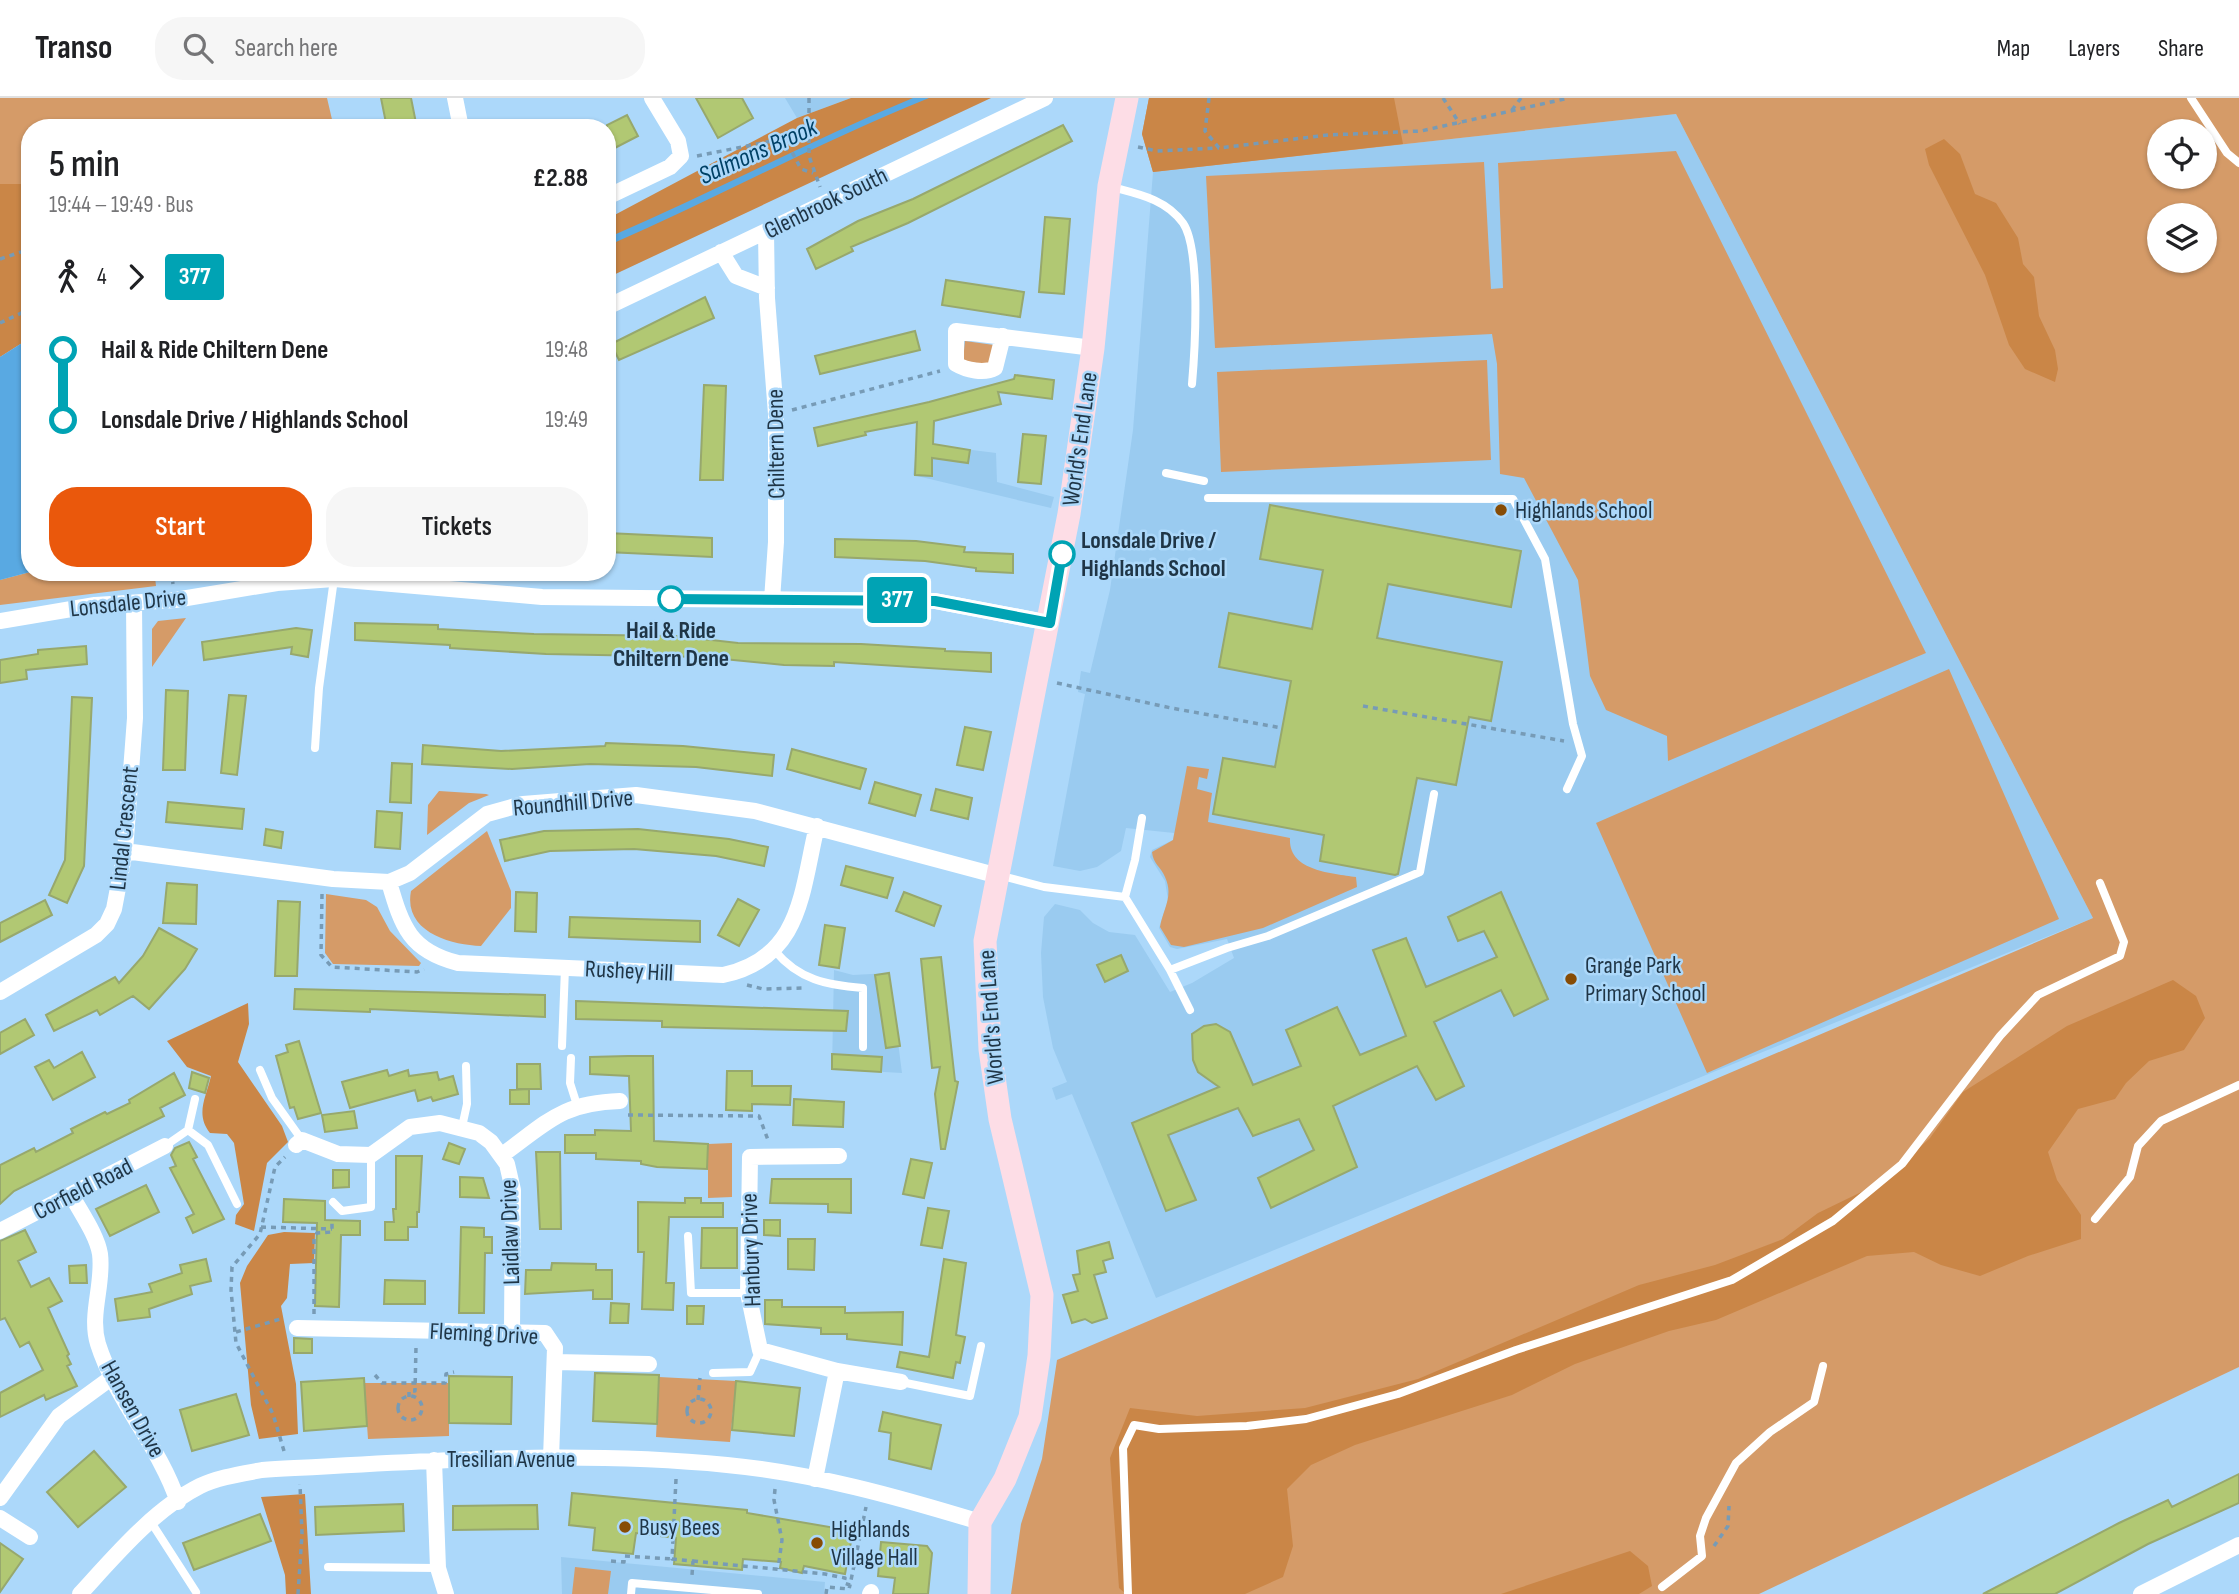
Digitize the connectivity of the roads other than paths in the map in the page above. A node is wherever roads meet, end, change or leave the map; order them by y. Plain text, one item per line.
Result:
1 (455, 98) edge
2 (652, 98) edge
3 (1045, 98) edge
4 (1127, 98) edge
5 (2191, 98) edge
6 (459, 119) edge
7 (2239, 163) edge
8 (1109, 186) junction
9 (616, 193) edge
10 (766, 232) junction
11 (721, 252) junction
12 (766, 288) junction
13 (616, 303) edge
14 (1003, 336) junction
15 (1093, 348) junction
16 (1192, 384) dead end
17 (1166, 473) dead end
18 (1204, 481) dead end
19 (1208, 498) dead end
20 (306, 581) edge
21 (334, 581) edge
22 (357, 581) edge
23 (772, 600) junction
24 (134, 603) junction
25 (0, 621) edge
26 (1050, 623) junction
27 (315, 748) dead end
28 (1567, 789) dead end
29 (1434, 794) dead end
30 (1142, 818) dead end
31 (817, 826) junction
32 (125, 850) junction
33 (995, 875) junction
34 (390, 882) junction
35 (2100, 883) dead end
36 (1125, 897) junction
37 (775, 951) junction
38 (565, 968) junction
39 (1170, 970) junction
40 (0, 992) edge
41 (1190, 1010) dead end
42 (562, 1046) dead end
43 (863, 1046) dead end
44 (571, 1058) dead end
45 (466, 1066) dead end
46 (260, 1070) dead end
47 (2239, 1085) edge
48 (195, 1099) dead end
49 (620, 1101) road end
50 (577, 1105) junction
51 (462, 1127) junction
52 (188, 1130) junction
53 (299, 1142) joint
54 (165, 1146) joint
55 (371, 1155) junction
56 (502, 1155) junction
57 (839, 1156) dead end
58 (72, 1196) junction
59 (333, 1202) dead end
60 (237, 1204) dead end
61 (2095, 1219) dead end
62 (0, 1231) edge
63 (688, 1236) dead end
64 (748, 1293) junction
65 (296, 1323) road end
66 (512, 1331) junction
67 (981, 1346) dead end
68 (760, 1350) junction
69 (555, 1362) junction
70 (649, 1364) dead end
71 (1823, 1366) dead end
72 (837, 1371) junction
73 (713, 1373) dead end
74 (111, 1378) junction
75 (901, 1382) joint
76 (551, 1458) junction
77 (434, 1460) junction
78 (816, 1479) junction
79 (0, 1499) edge
80 (178, 1502) junction
81 (0, 1518) edge
82 (151, 1522) junction
83 (980, 1522) junction
84 (30, 1538) dead end
85 (2239, 1545) edge
86 (328, 1567) dead end
87 (438, 1568) junction
88 (1662, 1587) dead end
89 (196, 1592) dead end
90 (80, 1594) edge
91 (446, 1594) edge
92 (631, 1594) edge
93 (758, 1594) edge
94 (979, 1594) edge
95 (1128, 1594) edge
96 (2141, 1594) edge

1 - 6 street
2 - 9 street
3 - 10 street, Glenbrook South
4 - 8 street, World's End Lane
5 - 7 lane
8 - 15 street, World's End Lane
8 - 16 lane
10 - 11 street, Glenbrook South
10 - 12 street, Chiltern Dene
11 - 12 street
11 - 13 street, Glenbrook South
12 - 23 street, Chiltern Dene
14 - 14 street, World's End Lane
14 - 15 street, World's End Lane
15 - 26 street, World's End Lane
17 - 18 lane
19 - 28 lane
20 - 24 street, Lonsdale Drive
21 - 27 lane
22 - 23 street, Lonsdale Drive
23 - 26 street, Lonsdale Drive
24 - 25 street, Lonsdale Drive
24 - 32 street, Lindal Crescent
26 - 33 street, World's End Lane
29 - 39 lane
30 - 36 lane
31 - 33 street, Roundhill Drive
31 - 34 street, Roundhill Drive
31 - 37 street, Rushey Hill
32 - 34 street, Roundhill Drive
32 - 40 street, Lindal Crescent
33 - 36 lane
33 - 83 street, World's End Lane
34 - 38 street, Rushey Hill
35 - 95 lane
36 - 39 lane
37 - 38 street, Rushey Hill
37 - 43 lane
38 - 42 lane
39 - 41 lane
44 - 50 lane
45 - 51 lane
46 - 53 lane
47 - 61 lane
48 - 52 lane
49 - 50 street
50 - 56 street
51 - 55 street, Laidlaw Drive
51 - 56 street, Laidlaw Drive
52 - 54 lane
52 - 60 lane
53 - 55 street
54 - 58 street, Corfield Road
55 - 59 lane
56 - 66 street, Laidlaw Drive
57 - 64 street, Hanbury Drive
58 - 62 street, Corfield Road
58 - 74 street, Hansen Drive
63 - 64 lane
64 - 68 street, Hanbury Drive
65 - 66 street, Fleming Drive
66 - 69 street, Fleming Drive
67 - 75 lane
68 - 72 street
68 - 73 lane
69 - 70 street
69 - 76 street, Fleming Drive
71 - 88 lane
72 - 75 street
72 - 78 street
74 - 79 street
74 - 80 street, Hansen Drive
76 - 77 street, Tresilian Avenue
76 - 78 street, Tresilian Avenue
77 - 80 street, Tresilian Avenue
77 - 87 street
78 - 83 street, Tresilian Avenue
80 - 82 street, Tresilian Avenue
81 - 84 street
82 - 89 lane
82 - 90 street, Tresilian Avenue
83 - 94 street, World's End Lane
85 - 96 street
86 - 87 lane
87 - 91 street
92 - 93 lane

